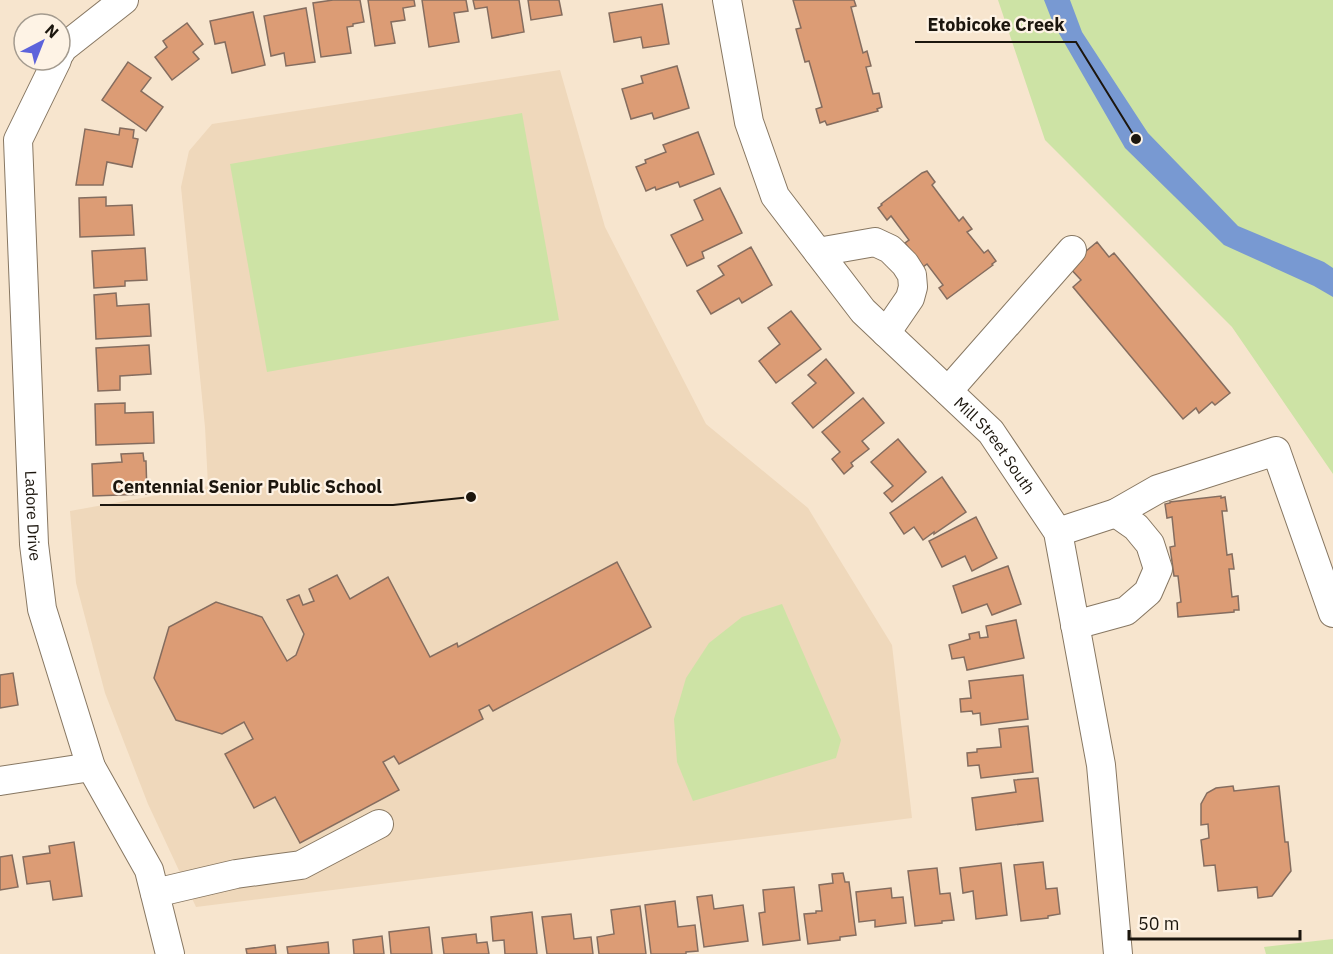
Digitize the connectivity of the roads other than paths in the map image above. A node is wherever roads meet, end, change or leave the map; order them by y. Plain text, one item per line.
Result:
1 (124, 0) edge
2 (728, 0) edge
3 (72, 41) edge
4 (51, 72) edge
5 (1072, 250) dead end
6 (818, 252) junction
7 (886, 333) junction
8 (948, 391) junction
9 (1116, 513) junction
10 (1058, 532) junction
11 (1333, 613) edge
12 (1075, 625) junction
13 (91, 767) junction
14 (0, 781) edge
15 (379, 824) dead end
16 (155, 893) junction
17 (170, 954) edge
18 (1118, 954) edge

1 - 3 street
2 - 6 street, Mill Street South
4 - 13 street, Ladore Drive
5 - 8 street
6 - 7 street, Mill Street South
6 - 7 street
7 - 8 street, Mill Street South
8 - 10 street, Mill Street South
9 - 10 street
9 - 11 street
9 - 12 street
10 - 12 street, Mill Street South
12 - 18 street, Mill Street South
13 - 14 street
13 - 16 street, Ladore Drive
15 - 16 street
16 - 17 street, Ladore Drive

